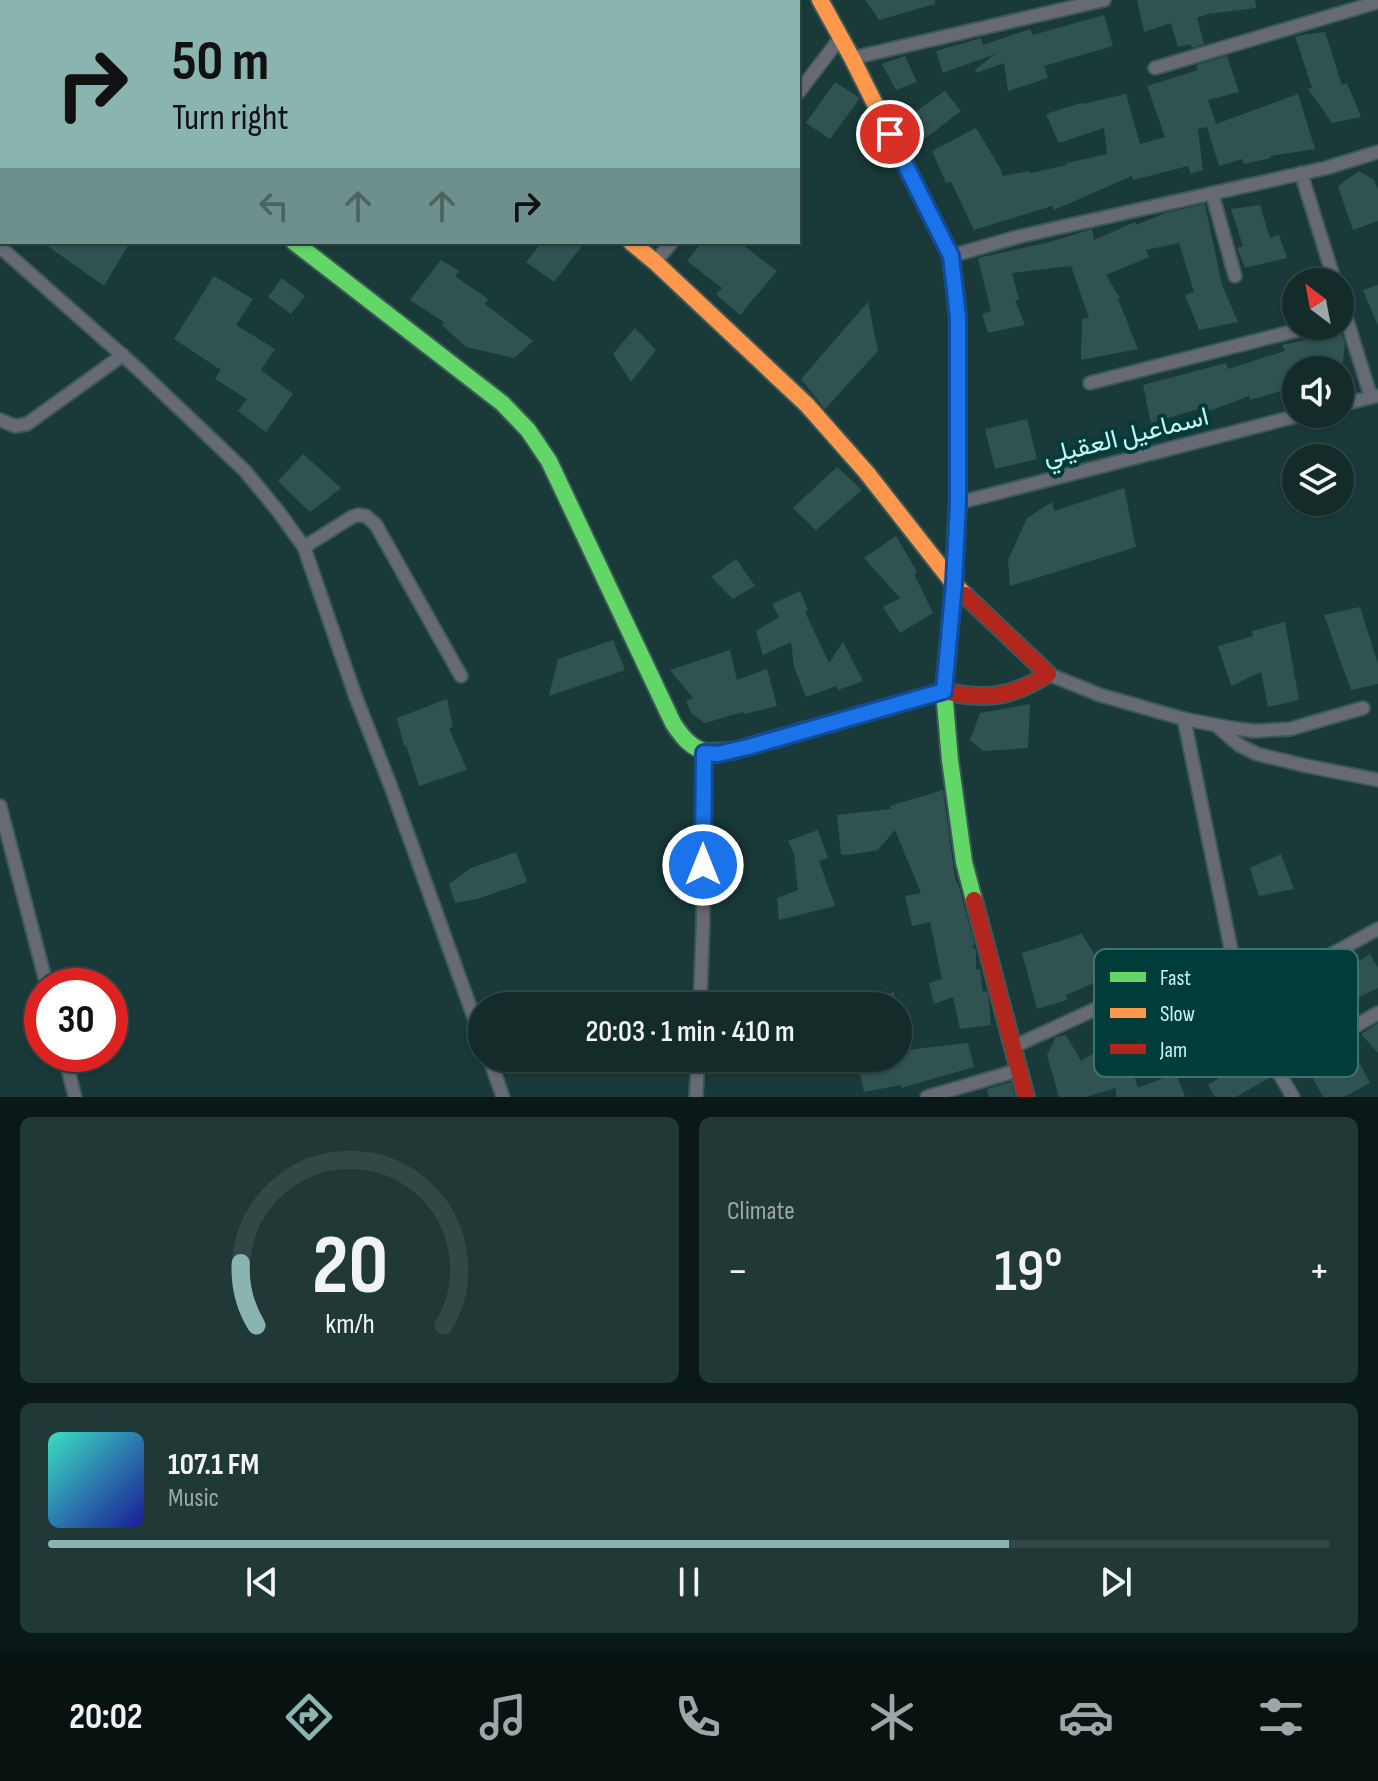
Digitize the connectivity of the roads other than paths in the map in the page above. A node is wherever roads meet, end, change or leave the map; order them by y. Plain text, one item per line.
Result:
1 (820, 0) edge
2 (1104, 0) edge
3 (1378, 2) edge
4 (841, 37) junction
5 (852, 58) junction
6 (1155, 68) dead end
7 (800, 90) edge
8 (1378, 152) edge
9 (1301, 173) junction
10 (1212, 193) junction
11 (297, 244) edge
12 (633, 244) edge
13 (670, 244) edge
14 (0, 247) edge
15 (951, 256) junction
16 (655, 262) junction
17 (1331, 268) edge
18 (1235, 276) dead end
19 (1282, 334) edge
20 (1351, 340) edge
21 (123, 355) junction
22 (1090, 383) dead end
23 (1374, 396) edge
24 (1354, 401) edge
25 (0, 420) edge
26 (1282, 420) edge
27 (958, 503) junction
28 (304, 547) junction
29 (954, 584) junction
30 (1048, 674) junction
31 (461, 676) dead end
32 (944, 691) junction
33 (1363, 708) dead end
34 (1184, 719) junction
35 (1216, 726) junction
36 (704, 753) junction
37 (1378, 780) edge
38 (0, 806) edge
39 (1378, 929) edge
40 (1231, 949) edge
41 (1341, 949) edge
42 (42, 968) edge
43 (700, 992) edge
44 (468, 1001) edge
45 (1094, 1010) edge
46 (1378, 1013) edge
47 (1358, 1024) edge
48 (1013, 1047) junction
49 (1019, 1070) junction
50 (69, 1072) edge
51 (494, 1072) edge
52 (697, 1072) edge
53 (1281, 1077) edge
54 (75, 1097) edge
55 (503, 1097) edge
56 (696, 1097) edge
57 (927, 1097) edge
58 (1026, 1097) edge
59 (1293, 1097) edge

1 - 4 street
2 - 5 street
3 - 6 street
4 - 5 street
4 - 7 street
5 - 15 street
8 - 9 street
9 - 10 street
9 - 17 street
10 - 15 street
10 - 18 street
11 - 36 street
12 - 16 street
13 - 16 street
14 - 21 street
15 - 27 street
16 - 29 street
19 - 22 street
20 - 23 street
21 - 25 street
21 - 28 street
23 - 24 street
26 - 27 street, اسماعيل العقيلي
27 - 29 street
28 - 31 street
28 - 44 street
29 - 30 street
29 - 32 street
30 - 32 street
30 - 34 street
32 - 36 street
32 - 48 street
33 - 35 street
34 - 35 street
34 - 40 street
35 - 37 street
36 - 43 street
38 - 42 street
39 - 41 street
45 - 48 street
46 - 47 street
48 - 49 street
49 - 57 street
49 - 58 street
50 - 54 street
51 - 55 street
52 - 56 street
53 - 59 street

